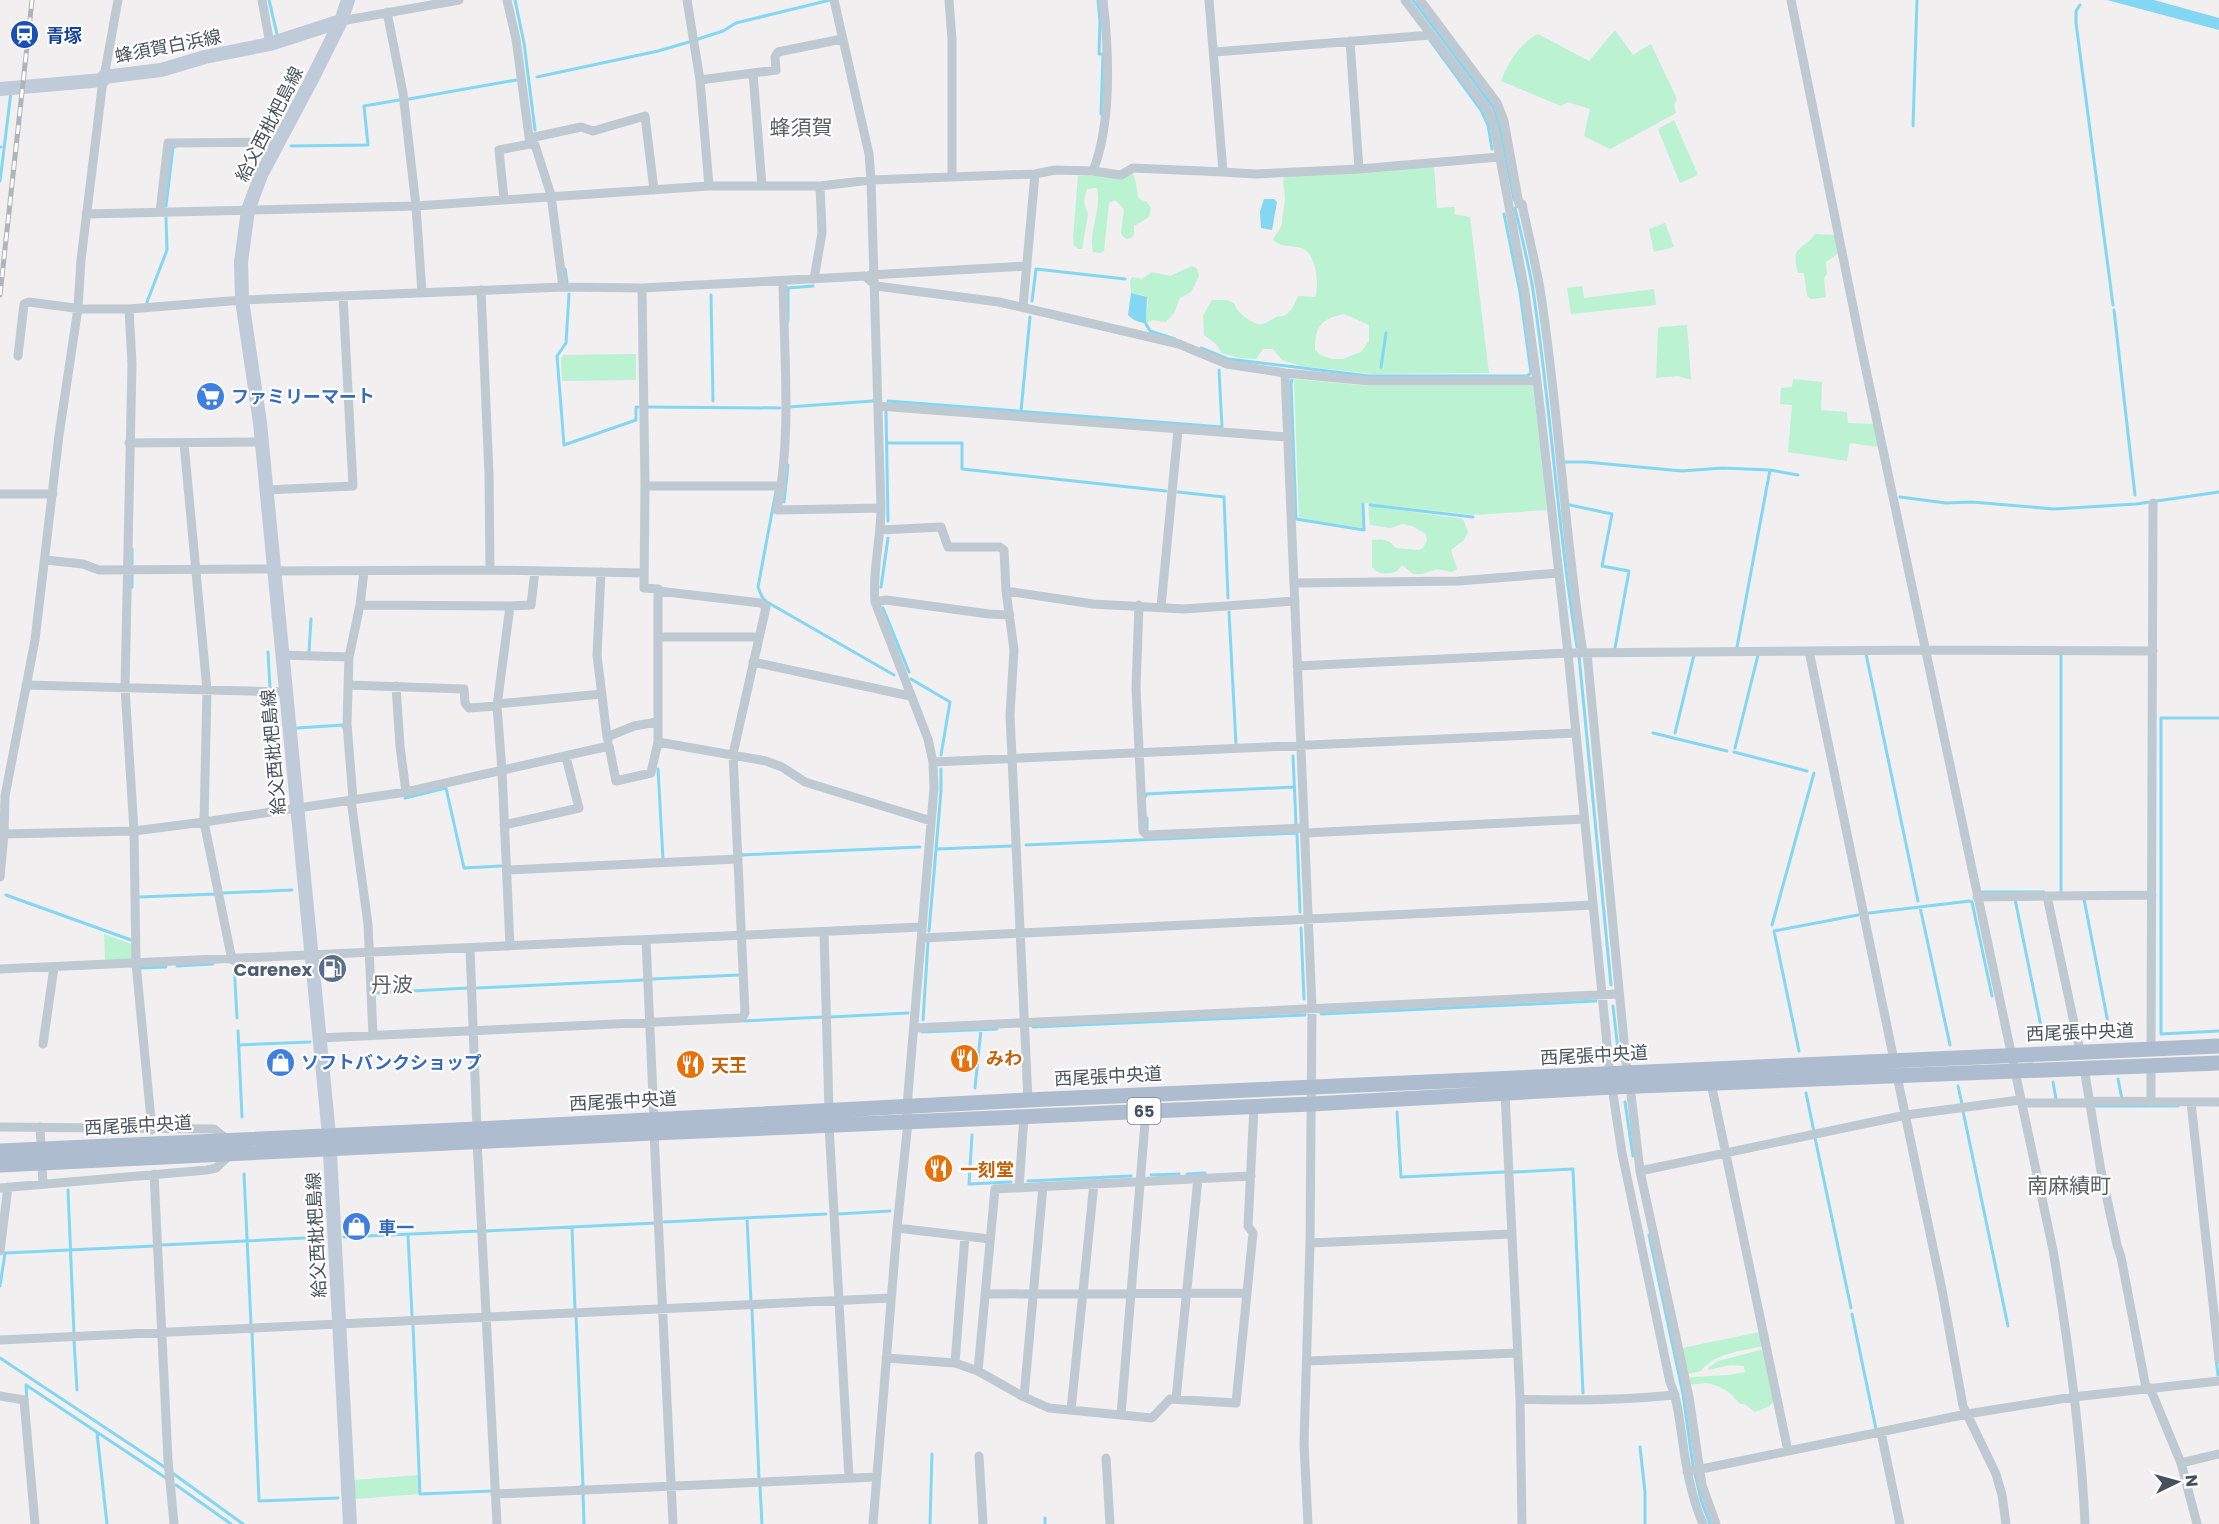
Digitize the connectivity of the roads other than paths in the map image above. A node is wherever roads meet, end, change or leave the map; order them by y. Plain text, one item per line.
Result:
1 (118, 0) edge
2 (262, 0) edge
3 (348, 0) edge
4 (459, 0) edge
5 (507, 0) edge
6 (687, 0) edge
7 (834, 0) edge
8 (949, 0) edge
9 (1103, 0) edge
10 (1209, 0) edge
11 (1405, 0) edge
12 (1420, 0) edge
13 (1791, 0) edge
14 (387, 12) junction
15 (341, 21) junction
16 (1431, 35) junction
17 (842, 39) junction
18 (1350, 41) junction
19 (270, 44) junction
20 (1215, 52) junction
21 (753, 73) junction
22 (104, 79) junction
23 (700, 80) junction
24 (0, 85) edge
25 (530, 141) junction
26 (278, 142) junction
27 (1499, 157) junction
28 (1359, 169) junction
29 (1093, 171) junction
30 (1223, 172) junction
31 (1035, 174) junction
32 (952, 177) junction
33 (871, 180) junction
34 (709, 186) junction
35 (762, 186) junction
36 (820, 186) junction
37 (654, 189) junction
38 (551, 195) junction
39 (504, 199) junction
40 (1522, 205) junction
41 (416, 206) junction
42 (1508, 206) junction
43 (248, 210) junction
44 (160, 212) junction
45 (86, 214) junction
46 (1027, 266) junction
47 (875, 275) junction
48 (865, 276) junction
49 (814, 279) junction
50 (783, 282) junction
51 (876, 286) junction
52 (563, 287) junction
53 (642, 288) junction
54 (481, 290) junction
55 (422, 292) junction
56 (344, 296) junction
57 (242, 300) junction
58 (78, 308) junction
59 (1023, 308) junction
60 (129, 309) junction
61 (18, 356) dead end
62 (1285, 373) junction
63 (1537, 381) junction
64 (878, 406) junction
65 (1178, 430) junction
66 (1287, 438) junction
67 (261, 442) junction
68 (129, 443) junction
69 (184, 443) junction
70 (645, 486) junction
71 (782, 486) junction
72 (266, 490) junction
73 (0, 494) edge
74 (53, 494) junction
75 (2153, 503) dead end
76 (881, 508) junction
77 (881, 530) junction
78 (46, 560) junction
79 (128, 569) junction
80 (196, 570) junction
81 (273, 570) junction
82 (490, 570) junction
83 (364, 571) junction
84 (535, 571) junction
85 (601, 572) junction
86 (644, 573) junction
87 (1559, 573) junction
88 (1294, 583) junction
89 (658, 591) junction
90 (1006, 591) junction
91 (1295, 601) junction
92 (875, 602) junction
93 (360, 605) junction
94 (1138, 605) junction
95 (510, 606) junction
96 (1161, 607) junction
97 (1011, 615) junction
98 (658, 637) junction
99 (759, 638) junction
100 (1925, 650) junction
101 (1809, 651) junction
102 (2153, 651) junction
103 (1568, 653) junction
104 (1585, 653) junction
105 (281, 655) junction
106 (349, 657) junction
107 (753, 662) junction
108 (1297, 666) junction
109 (26, 685) junction
110 (348, 685) junction
111 (396, 686) junction
112 (125, 688) junction
113 (207, 690) junction
114 (285, 692) junction
115 (602, 694) junction
116 (910, 696) junction
117 (497, 705) junction
118 (657, 722) junction
119 (1576, 733) junction
120 (608, 741) junction
121 (658, 741) junction
122 (1301, 745) junction
123 (1138, 753) junction
124 (733, 754) junction
125 (566, 757) junction
126 (1012, 758) junction
127 (933, 762) junction
128 (502, 771) junction
129 (406, 792) junction
130 (352, 799) junction
131 (296, 807) junction
132 (1584, 819) junction
133 (931, 821) junction
134 (204, 822) junction
135 (504, 825) junction
136 (1305, 830) junction
137 (134, 831) junction
138 (4, 834) junction
139 (738, 859) junction
140 (507, 870) junction
141 (0, 877) edge
142 (2047, 896) junction
143 (2152, 896) junction
144 (1977, 897) junction
145 (1593, 905) junction
146 (1309, 919) junction
147 (922, 927) junction
148 (824, 932) junction
149 (1020, 933) junction
150 (741, 936) junction
151 (922, 938) junction
152 (646, 940) junction
153 (510, 946) junction
154 (470, 948) junction
155 (370, 953) junction
156 (311, 956) junction
157 (232, 960) junction
158 (136, 963) junction
159 (54, 967) junction
160 (0, 969) edge
161 (1620, 994) junction
162 (1602, 995) junction
163 (1312, 1008) junction
164 (650, 1022) junction
165 (1024, 1022) junction
166 (915, 1028) junction
167 (473, 1029) junction
168 (373, 1035) junction
169 (319, 1038) junction
170 (44, 1044) dead end
171 (2219, 1046) edge
172 (2151, 1048) junction
173 (2080, 1051) junction
174 (2010, 1054) junction
175 (1894, 1060) junction
176 (2219, 1063) edge
177 (2151, 1066) junction
178 (2084, 1068) junction
179 (2014, 1071) junction
180 (1897, 1076) junction
181 (1628, 1080) junction
182 (1611, 1081) junction
183 (1711, 1083) junction
184 (1312, 1087) junction
185 (1505, 1093) junction
186 (1028, 1100) junction
187 (2020, 1101) junction
188 (2090, 1102) junction
189 (2151, 1102) junction
190 (2191, 1102) junction
191 (2219, 1102) edge
192 (1312, 1104) junction
193 (907, 1106) junction
194 (1254, 1106) junction
195 (1146, 1111) junction
196 (1906, 1115) junction
197 (1024, 1117) junction
198 (829, 1118) junction
199 (908, 1122) junction
200 (654, 1126) junction
201 (0, 1127) edge
202 (40, 1127) junction
203 (152, 1130) junction
204 (477, 1135) junction
205 (329, 1142) junction
206 (230, 1147) junction
207 (0, 1151) edge
208 (1725, 1152) junction
209 (70, 1155) junction
210 (0, 1165) edge
211 (1640, 1170) junction
212 (154, 1174) junction
213 (1251, 1176) junction
214 (1198, 1178) junction
215 (1140, 1180) junction
216 (1094, 1183) junction
217 (43, 1184) junction
218 (1043, 1186) junction
219 (4, 1187) edge
220 (1018, 1188) junction
221 (897, 1228) junction
222 (1512, 1234) junction
223 (964, 1236) junction
224 (990, 1239) junction
225 (1310, 1243) junction
226 (0, 1251) edge
227 (1186, 1293) junction
228 (1247, 1293) junction
229 (985, 1294) junction
230 (1033, 1294) junction
231 (1083, 1294) junction
232 (1131, 1294) junction
233 (891, 1298) junction
234 (839, 1300) junction
235 (664, 1308) junction
236 (487, 1317) junction
237 (339, 1324) junction
238 (163, 1333) junction
239 (0, 1340) edge
240 (1518, 1353) junction
241 (886, 1358) junction
242 (2219, 1359) edge
243 (1307, 1361) junction
244 (955, 1363) junction
245 (978, 1371) junction
246 (2219, 1381) edge
247 (2148, 1388) junction
248 (1676, 1395) junction
249 (0, 1396) edge
250 (1024, 1397) junction
251 (2073, 1397) junction
252 (1176, 1399) junction
253 (1520, 1399) junction
254 (1071, 1410) junction
255 (1966, 1414) junction
256 (1121, 1415) junction
257 (1881, 1432) junction
258 (1788, 1451) junction
259 (2219, 1454) edge
260 (980, 1456) dead end
261 (1107, 1458) dead end
262 (2181, 1463) junction
263 (1699, 1469) junction
264 (1687, 1472) junction
265 (877, 1477) junction
266 (849, 1478) junction
267 (672, 1485) junction
268 (495, 1494) junction
269 (35, 1524) edge
270 (174, 1524) edge
271 (350, 1524) edge
272 (496, 1524) edge
273 (673, 1524) edge
274 (873, 1524) edge
275 (983, 1524) edge
276 (1110, 1524) edge
277 (1308, 1524) edge
278 (1522, 1524) edge
279 (1703, 1524) edge
280 (1716, 1524) edge
281 (1900, 1524) edge
282 (2006, 1524) edge
283 (2085, 1524) edge
284 (2196, 1524) edge

1 - 22 street
2 - 19 street
3 - 15 main road, 給父西枇杷島線
4 - 14 street
5 - 25 street
6 - 23 street
7 - 17 street
8 - 32 street
9 - 29 street
10 - 20 street
11 - 16 street
12 - 40 street
13 - 100 street
14 - 15 street
14 - 41 street
15 - 19 main road, 蜂須賀白浜線
15 - 26 main road, 給父西枇杷島線
16 - 18 street
16 - 27 street
17 - 21 street
17 - 33 street
18 - 20 street
18 - 28 street
19 - 22 main road, 蜂須賀白浜線
20 - 30 street
21 - 23 street
21 - 35 street
22 - 24 main road, 蜂須賀白浜線
22 - 45 street
23 - 34 street
25 - 37 street
25 - 38 street
25 - 39 street
26 - 43 main road, 給父西枇杷島線
26 - 44 street
27 - 28 street
27 - 42 street
28 - 30 street
29 - 30 street
29 - 31 street
31 - 32 street
31 - 46 street
32 - 33 street
33 - 36 street
33 - 47 street
34 - 35 street
34 - 37 street
35 - 36 street
36 - 49 street
37 - 38 street
38 - 39 street
38 - 52 street
39 - 41 street
40 - 42 street
40 - 104 street
41 - 43 street
41 - 55 street
42 - 63 street
43 - 44 street
43 - 57 main road, 給父西枇杷島線
44 - 45 street
45 - 58 street
46 - 47 street
46 - 59 street
47 - 48 street
47 - 51 street
48 - 49 street
48 - 51 street
49 - 50 street
50 - 53 street
50 - 71 street
51 - 59 street
51 - 64 street
52 - 53 street
52 - 54 street
53 - 70 street
54 - 55 street
54 - 82 street
55 - 56 street
56 - 57 street
56 - 72 street
57 - 60 street
57 - 67 main road, 給父西枇杷島線
58 - 60 street
58 - 61 street
58 - 74 street
59 - 62 street
60 - 68 street
62 - 63 street
62 - 66 street
63 - 87 street
64 - 65 street
64 - 76 street
65 - 66 street
65 - 96 street
66 - 88 street
67 - 69 street
67 - 72 main road, 給父西枇杷島線
68 - 69 street
68 - 79 street
69 - 80 street
70 - 71 street
70 - 86 street
71 - 76 street
72 - 81 main road, 給父西枇杷島線
73 - 74 street
74 - 78 street
75 - 102 street
76 - 77 street
77 - 90 street
77 - 92 street
78 - 79 street
78 - 109 street
79 - 80 street
79 - 112 street
80 - 81 street
80 - 113 street
81 - 83 street
81 - 105 main road, 給父西枇杷島線
82 - 83 street
82 - 84 street
83 - 93 street
84 - 85 street
84 - 95 street
85 - 86 street
85 - 115 street
86 - 89 street
87 - 88 street
87 - 103 street
88 - 91 street
89 - 98 street
89 - 99 street
90 - 94 street
90 - 97 street
91 - 96 street
91 - 108 street
92 - 97 street
92 - 116 street
93 - 95 street
93 - 106 street
94 - 96 street
94 - 123 street
95 - 117 street
97 - 126 street
98 - 99 street
98 - 118 street
99 - 107 street
100 - 101 street
100 - 102 street
100 - 144 street
101 - 104 street
101 - 175 street
102 - 143 street
103 - 104 street
103 - 108 street
103 - 119 street
104 - 161 street
105 - 106 street
105 - 114 main road, 給父西枇杷島線
106 - 110 street
107 - 116 street
107 - 124 street
108 - 122 street
109 - 112 street
109 - 138 street
110 - 111 street
110 - 130 street
111 - 117 street
111 - 129 street
112 - 113 street
112 - 137 street
113 - 114 street
113 - 134 street
114 - 131 main road, 給父西枇杷島線
115 - 117 street
115 - 120 street
116 - 127 street
117 - 128 street
118 - 120 street
118 - 121 street
119 - 122 street
119 - 132 street
120 - 121 street
120 - 125 street
121 - 124 street
122 - 123 street
122 - 136 street
123 - 126 street
123 - 136 street
124 - 133 street
124 - 139 street
125 - 128 street
125 - 135 street
126 - 127 street
126 - 149 street
127 - 133 street
128 - 129 street
128 - 135 street
129 - 130 street
130 - 131 street
130 - 155 street
131 - 134 street
131 - 156 main road, 給父西枇杷島線
132 - 136 street
132 - 145 street
133 - 147 street
134 - 137 street
134 - 157 street
135 - 140 street
136 - 146 street
137 - 138 street
137 - 158 street
138 - 141 street
139 - 140 street
139 - 150 street
140 - 153 street
142 - 143 street
142 - 144 street
142 - 173 street
143 - 172 street
144 - 174 street
145 - 146 street
145 - 162 street
146 - 149 street
146 - 163 street
147 - 148 street
147 - 151 street
148 - 150 street
148 - 198 street
149 - 151 street
149 - 165 street
150 - 152 street
150 - 164 street
151 - 166 street
152 - 153 street
152 - 164 street
153 - 154 street
154 - 155 street
154 - 167 street
155 - 156 street
155 - 168 street
156 - 157 street
156 - 169 main road, 給父西枇杷島線
157 - 158 street
158 - 159 street
158 - 203 street
159 - 160 street
159 - 170 street
161 - 162 street
161 - 181 street
162 - 163 street
162 - 182 street
163 - 165 street
163 - 184 street
164 - 167 street
164 - 200 street
165 - 166 street
165 - 186 street
166 - 193 street
167 - 168 street
167 - 204 street
168 - 169 street
169 - 205 main road, 給父西枇杷島線
171 - 172 main road, 西尾張中央道 / 65
172 - 173 main road, 西尾張中央道 / 65
173 - 174 main road, 西尾張中央道 / 65
174 - 175 main road, 西尾張中央道 / 65
174 - 179 street
175 - 181 main road, 西尾張中央道 / 65
176 - 177 main road, 西尾張中央道 / 65
177 - 178 main road, 西尾張中央道 / 65
177 - 189 street
178 - 179 main road, 西尾張中央道 / 65
178 - 188 street
179 - 180 main road, 西尾張中央道 / 65
179 - 187 street
180 - 183 main road, 西尾張中央道 / 65
180 - 196 street
181 - 182 main road, 西尾張中央道 / 65
181 - 183 main road, 西尾張中央道 / 65
181 - 211 street
182 - 184 main road, 西尾張中央道 / 65
182 - 185 main road, 西尾張中央道 / 65
182 - 248 street
183 - 208 street
184 - 186 main road, 西尾張中央道 / 65
184 - 192 street
185 - 192 main road, 西尾張中央道 / 65
185 - 222 street
186 - 193 main road, 西尾張中央道 / 65
187 - 188 street
187 - 196 street
187 - 251 street
188 - 189 street
188 - 247 street
189 - 190 street
190 - 191 street
190 - 242 street
192 - 194 main road, 西尾張中央道 / 65
192 - 225 street
193 - 198 main road, 西尾張中央道 / 65
193 - 199 street
194 - 195 main road, 西尾張中央道 / 65
194 - 213 street
195 - 197 main road, 西尾張中央道 / 65
195 - 215 street
196 - 208 street
196 - 255 street
197 - 199 main road, 西尾張中央道 / 65
197 - 220 street
198 - 199 main road, 西尾張中央道 / 65
198 - 200 main road, 西尾張中央道 / 65
198 - 234 street
199 - 221 street
200 - 204 main road, 西尾張中央道 / 65
200 - 235 street
201 - 202 street
202 - 203 street
202 - 217 street
203 - 206 street
204 - 205 main road, 西尾張中央道 / 65
204 - 236 street
205 - 206 main road, 西尾張中央道 / 65
205 - 237 main road, 給父西枇杷島線
206 - 209 main road, 西尾張中央道 / 65
206 - 212 street
207 - 209 main road, 西尾張中央道 / 65
208 - 211 street
208 - 258 street
209 - 210 main road, 西尾張中央道 / 65
211 - 263 street
212 - 217 street
212 - 238 street
213 - 214 street
213 - 228 street
214 - 215 street
214 - 227 street
215 - 216 street
215 - 232 street
216 - 218 street
216 - 231 street
217 - 219 street
218 - 220 street
218 - 230 street
219 - 226 street
220 - 224 street
221 - 223 street
221 - 233 street
222 - 225 street
222 - 240 street
223 - 224 street
223 - 244 street
224 - 229 street
225 - 243 street
227 - 228 street
227 - 232 street
227 - 252 street
228 - 252 street
229 - 230 street
229 - 245 street
230 - 231 street
230 - 250 street
231 - 232 street
231 - 254 street
232 - 256 street
233 - 234 street
233 - 241 street
234 - 235 street
234 - 266 street
235 - 236 street
235 - 267 street
236 - 237 street
236 - 268 street
237 - 238 street
237 - 271 main road, 給父西枇杷島線
238 - 239 street
238 - 270 street
240 - 243 street
240 - 253 street
241 - 244 street
241 - 265 street
243 - 277 street
244 - 245 street
245 - 250 street
246 - 247 street
247 - 251 street
247 - 262 street
248 - 253 street
248 - 264 street
249 - 269 street
250 - 254 street
251 - 255 street
251 - 283 street
252 - 256 street
253 - 278 street
254 - 256 street
255 - 257 street
255 - 282 street
257 - 258 street
257 - 281 street
258 - 263 street
259 - 262 street
260 - 275 street
261 - 276 street
262 - 284 street
263 - 264 street
263 - 280 street
264 - 279 street
265 - 266 street
265 - 274 street
266 - 267 street
267 - 268 street
267 - 273 street
268 - 272 street

